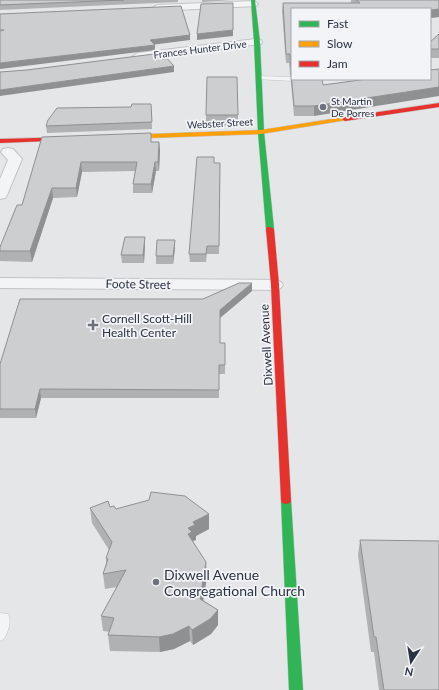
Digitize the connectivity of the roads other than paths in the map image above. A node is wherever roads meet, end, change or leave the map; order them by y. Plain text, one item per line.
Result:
1 (253, 2) edge
2 (144, 8) edge
3 (257, 42) junction
4 (129, 58) edge
5 (258, 78) junction
6 (291, 79) edge
7 (439, 104) edge
8 (261, 132) junction
9 (81, 138) edge
10 (111, 138) edge
11 (5, 147) edge
12 (0, 195) edge
13 (0, 283) edge
14 (275, 285) junction
15 (0, 618) edge
16 (0, 635) edge
17 (296, 690) edge

1 - 2 street
1 - 3 main road, Dixwell Avenue
3 - 4 street, Frances Hunter Drive
3 - 5 main road, Dixwell Avenue
5 - 6 lane
5 - 8 main road, Dixwell Avenue
7 - 8 main road, Webster Street
8 - 10 main road, Webster Street
8 - 14 main road, Dixwell Avenue
9 - 11 main road
11 - 12 street
13 - 14 street, Foote Street
14 - 17 main road, Dixwell Avenue
15 - 16 lane

